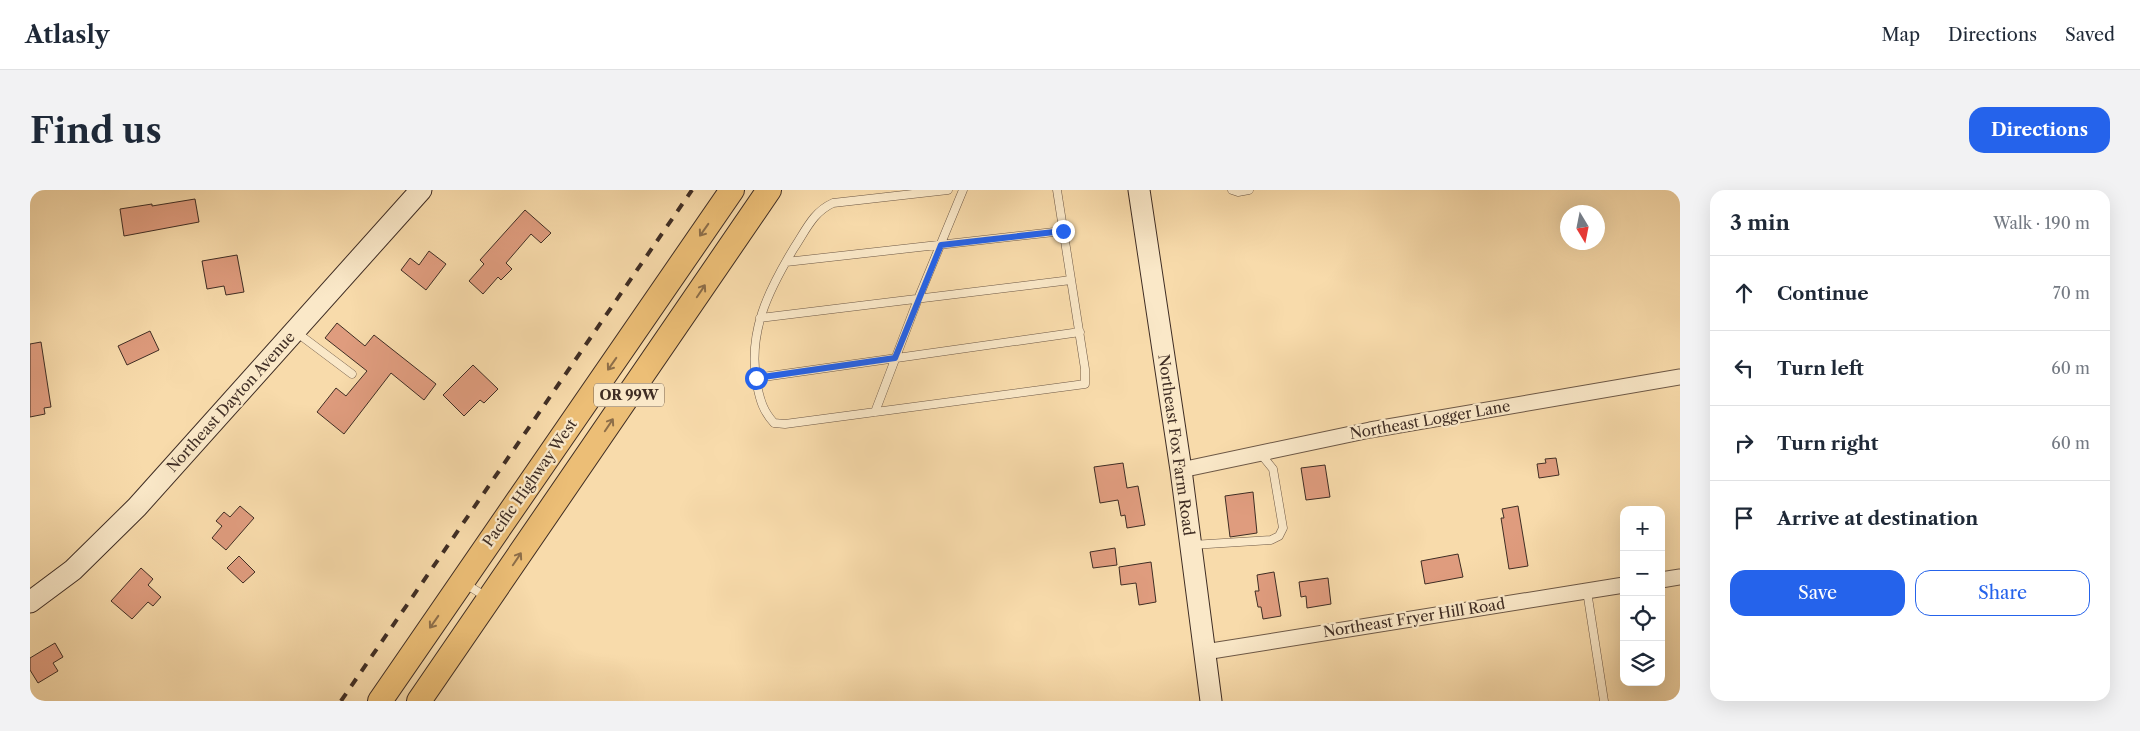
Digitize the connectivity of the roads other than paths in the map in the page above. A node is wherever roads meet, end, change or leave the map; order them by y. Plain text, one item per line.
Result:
1 (421, 190) edge
2 (732, 190) edge
3 (770, 190) edge
4 (948, 190) edge
5 (963, 190) edge
6 (1057, 190) edge
7 (1139, 190) edge
8 (1232, 190) edge
9 (1249, 190) edge
10 (1063, 231) junction
11 (941, 245) junction
12 (786, 262) junction
13 (1071, 280) junction
14 (918, 299) junction
15 (760, 318) junction
16 (295, 331) junction
17 (1080, 332) junction
18 (895, 358) junction
19 (352, 374) dead end
20 (1680, 377) edge
21 (756, 378) junction
22 (875, 412) junction
23 (1260, 453) junction
24 (1181, 470) junction
25 (1190, 545) junction
26 (1680, 577) edge
27 (1665, 579) edge
28 (462, 582) junction
29 (1620, 586) edge
30 (1588, 591) junction
31 (489, 599) junction
32 (30, 602) edge
33 (1205, 652) junction
34 (380, 701) edge
35 (419, 701) edge
36 (1211, 701) edge
37 (1604, 701) edge

1 - 16 street, Northeast Dayton Avenue
2 -> 28 main road, Pacific Highway West / OR 99W
31 -> 3 main road, Pacific Highway West / OR 99W
4 - 12 lane
5 - 11 lane
6 - 10 lane
7 - 24 street, Northeast Fox Farm Road
8 - 9 lane
10 - 11 lane
10 - 13 lane
11 - 12 lane
11 - 14 lane
12 - 15 lane
13 - 14 lane
13 - 17 lane
14 - 15 lane
14 - 18 lane
15 - 21 lane
16 - 19 lane
16 - 32 street, Northeast Dayton Avenue
17 - 18 lane
17 - 22 lane
18 - 21 lane
18 - 22 lane
20 - 23 street, Northeast Logger Lane
21 - 22 lane
23 - 24 street, Northeast Logger Lane
23 - 25 lane
24 - 25 street, Northeast Fox Farm Road
25 - 33 street, Northeast Fox Farm Road
26 - 27 street
28 - 31 lane
28 -> 34 main road, Pacific Highway West / OR 99W
29 - 30 street, Northeast Fryer Hill Road
30 - 33 street, Northeast Fryer Hill Road
30 - 37 lane
31 - 35 main road, Pacific Highway West / OR 99W
33 - 36 street, Northeast Fox Farm Road

